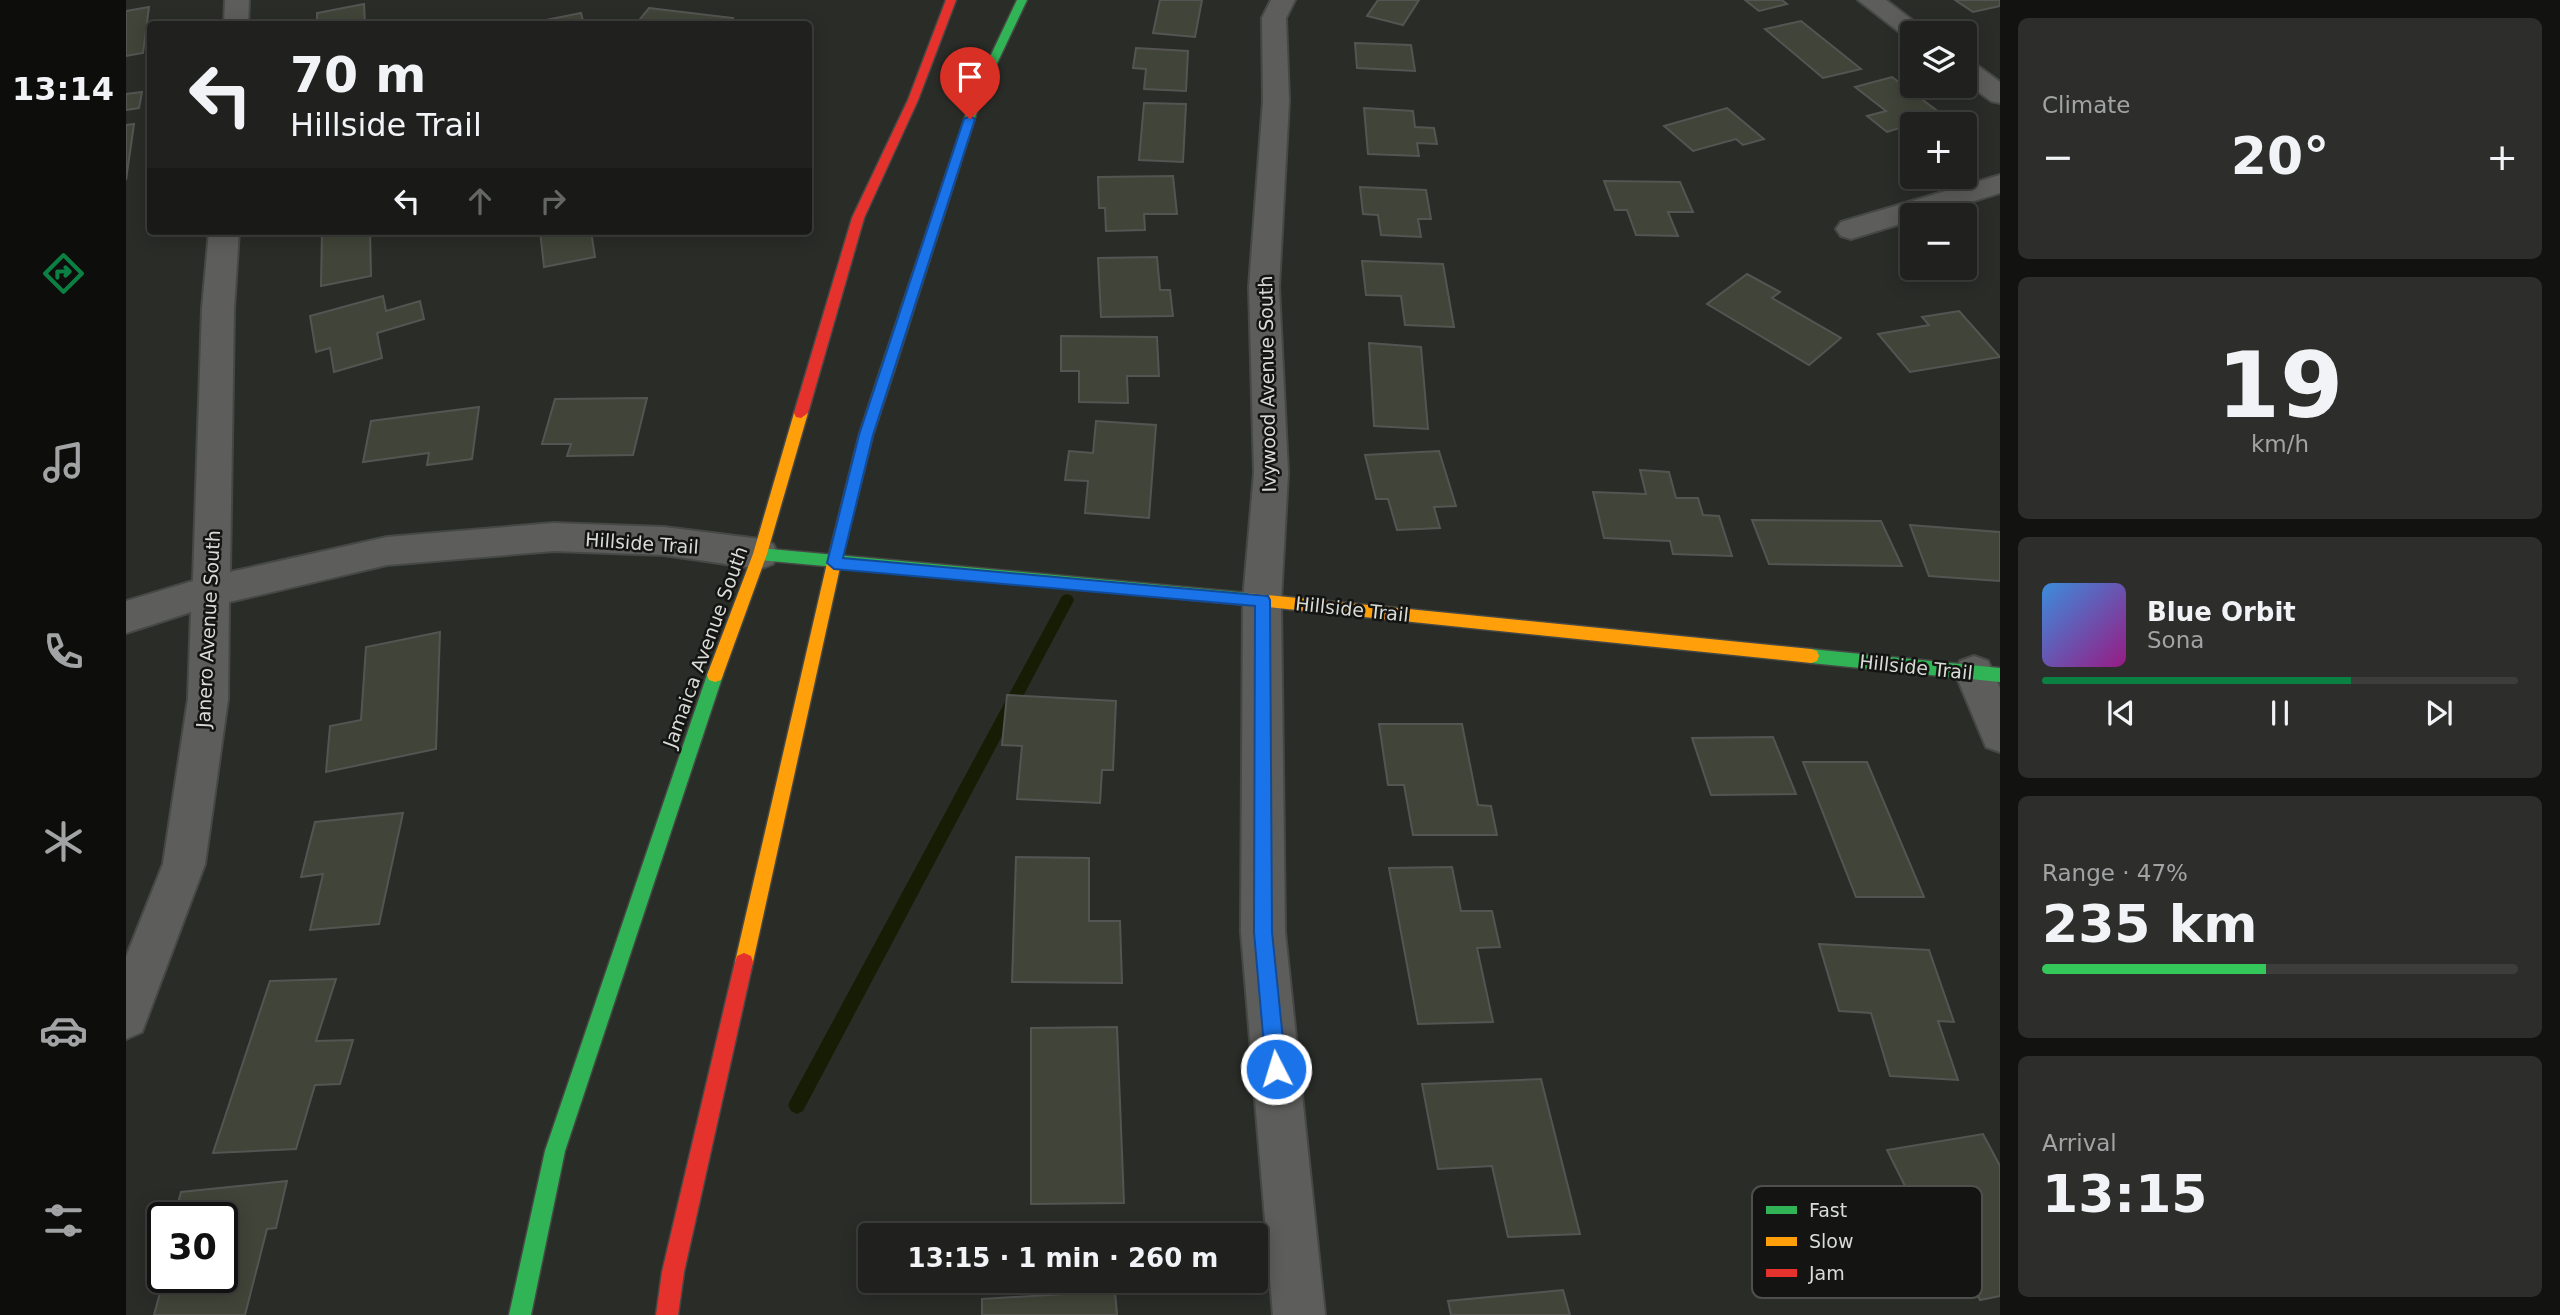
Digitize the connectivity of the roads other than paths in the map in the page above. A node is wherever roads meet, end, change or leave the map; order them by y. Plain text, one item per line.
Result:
1 (237, 0) edge
2 (951, 0) edge
3 (1022, 0) edge
4 (1283, 0) edge
5 (1870, 0) edge
6 (236, 21) edge
7 (1900, 22) edge
8 (1977, 78) edge
9 (2000, 95) edge
10 (2000, 184) edge
11 (1850, 229) dead end
12 (224, 235) edge
13 (760, 554) junction
14 (834, 563) junction
15 (211, 591) junction
16 (1262, 600) junction
17 (126, 617) edge
18 (1987, 674) edge
19 (2000, 734) edge
20 (126, 1016) edge
21 (520, 1315) edge
22 (667, 1315) edge
23 (1299, 1315) edge

1 - 6 street
2 - 13 main road, Jamaica Avenue South
3 - 14 main road
4 - 16 street, Ivywood Avenue South
5 - 7 street
8 - 9 street
10 - 11 street
12 - 15 street, Janero Avenue South
13 - 14 main road, Hillside Trail
13 - 15 street, Hillside Trail
13 - 21 main road, Jamaica Avenue South
14 - 16 main road, Hillside Trail
14 - 22 main road
15 - 17 street, Hillside Trail
15 - 20 street, Janero Avenue South
16 - 18 main road, Hillside Trail
16 - 23 street, Ivywood Avenue South
18 - 19 street

